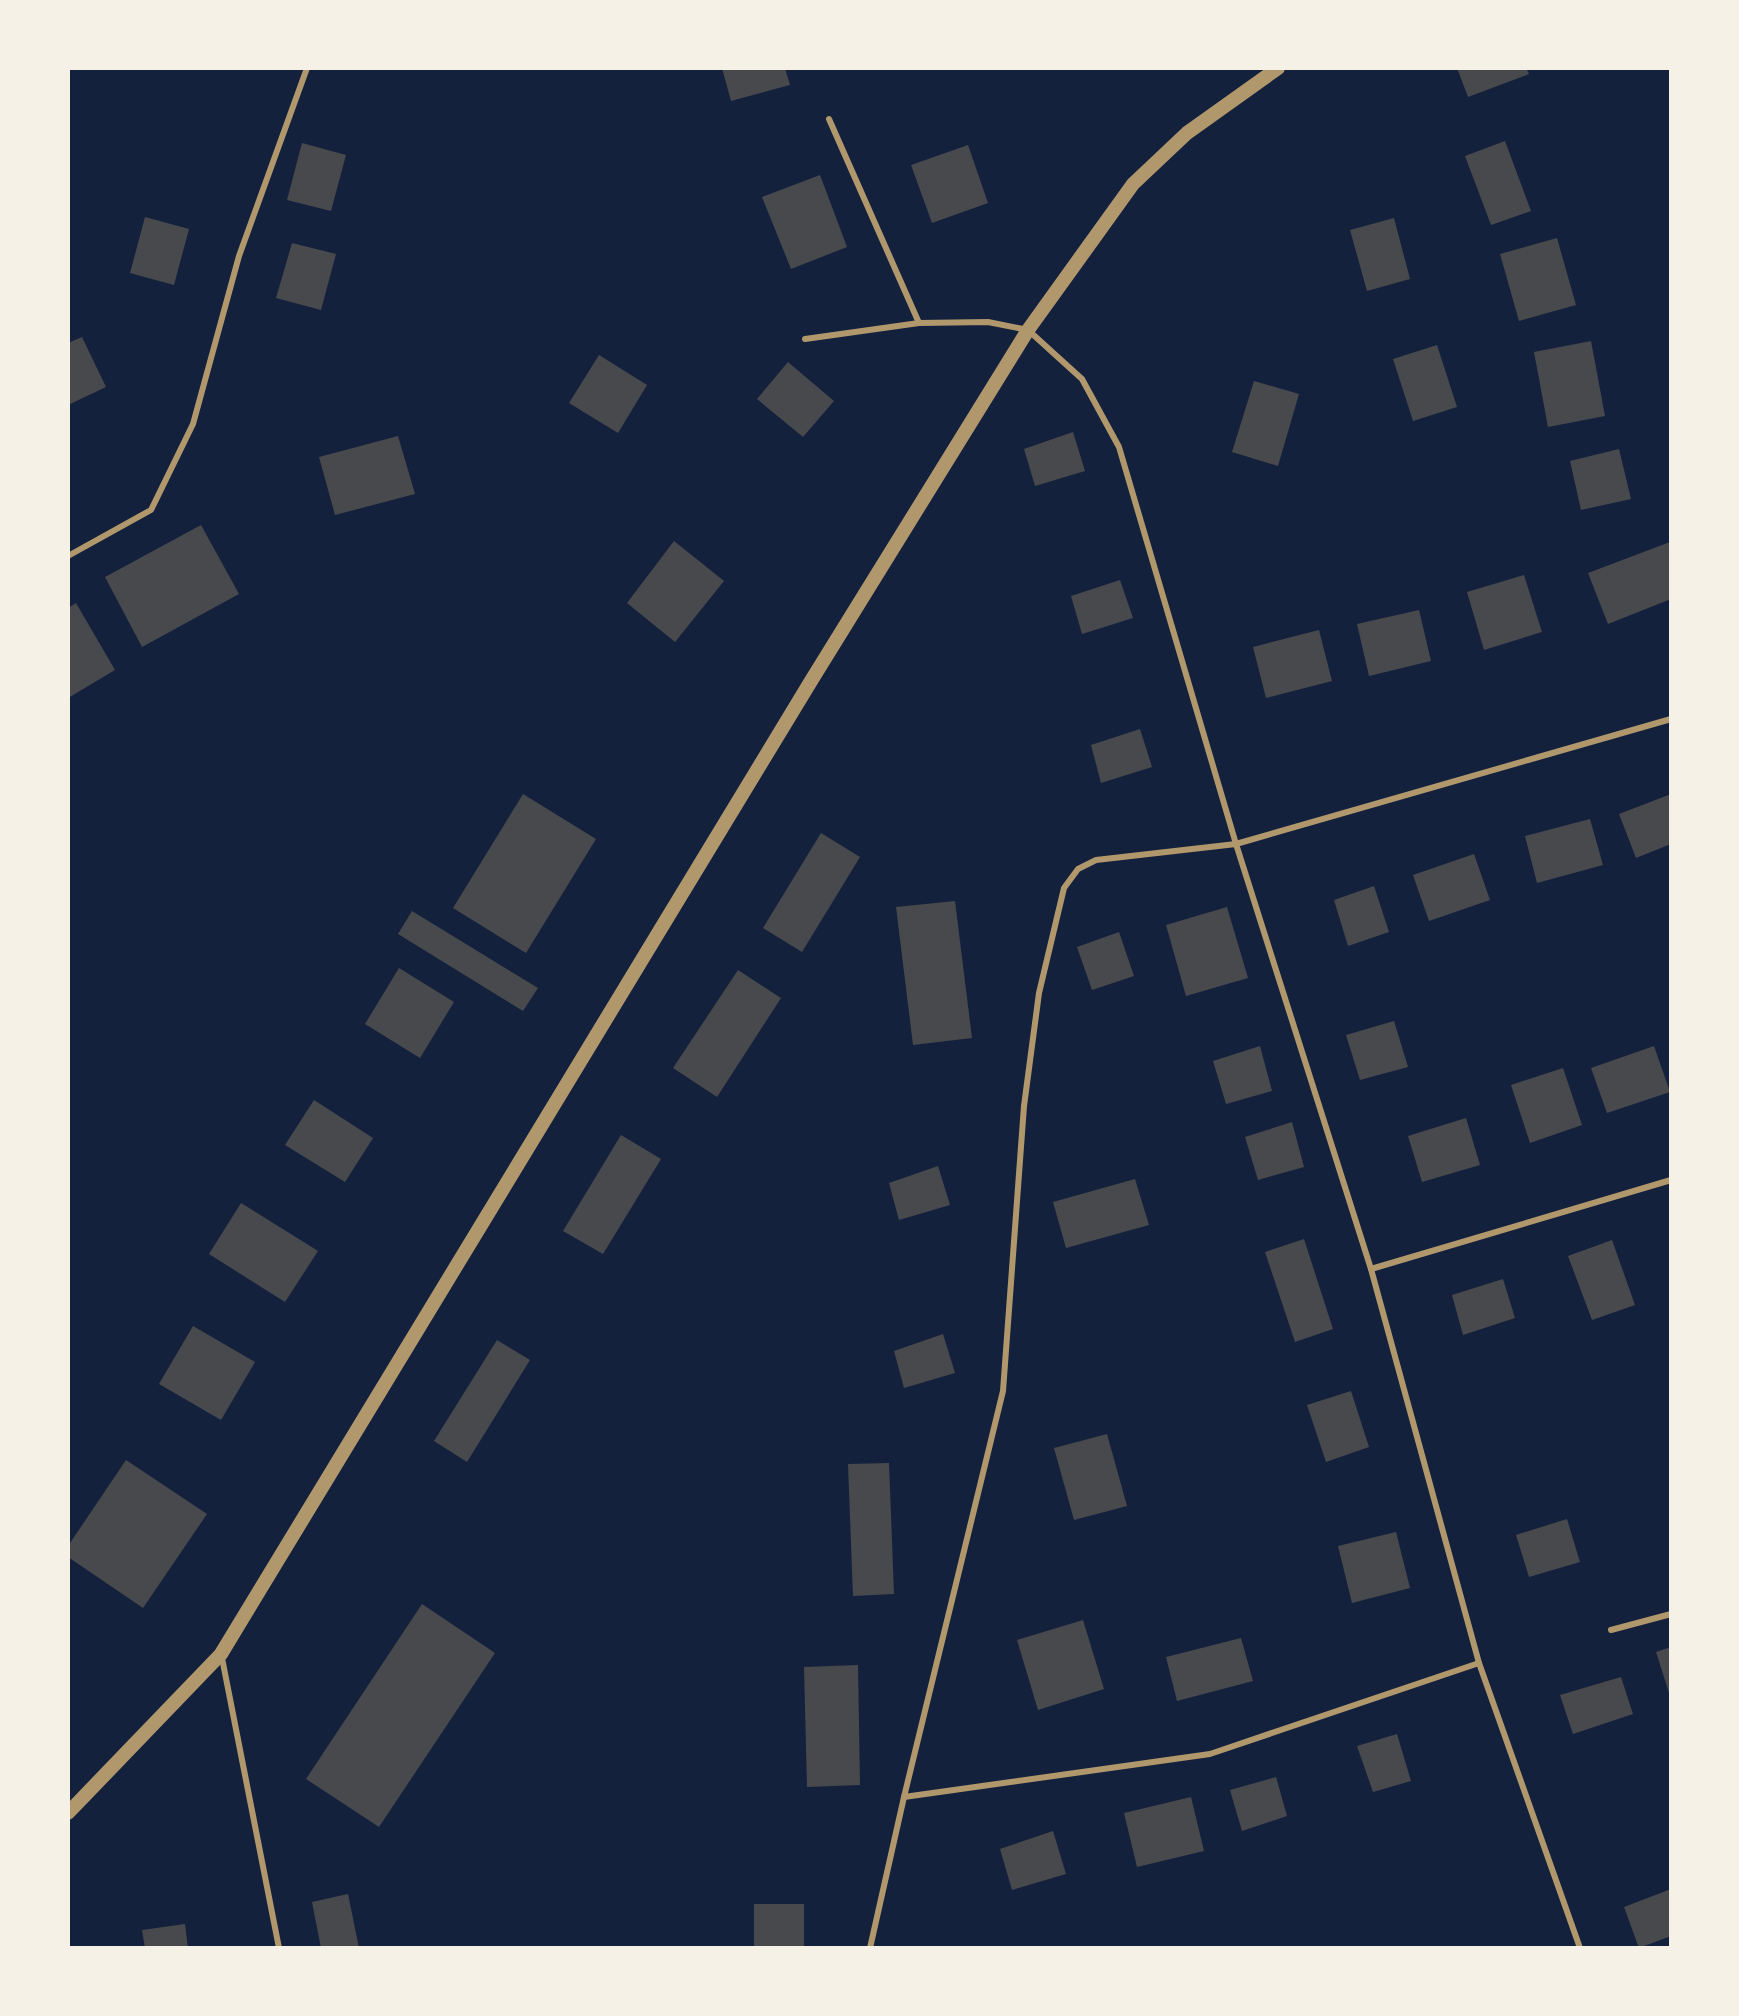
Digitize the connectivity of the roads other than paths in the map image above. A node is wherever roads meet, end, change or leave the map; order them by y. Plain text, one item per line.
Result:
1 (307, 68) edge
2 (1278, 68) edge
3 (829, 119) dead end
4 (919, 323) junction
5 (1028, 330) junction
6 (805, 339) dead end
7 (68, 556) edge
8 (1671, 719) edge
9 (1236, 844) junction
10 (1671, 1180) edge
11 (1371, 1269) junction
12 (1671, 1614) edge
13 (1611, 1630) dead end
14 (221, 1654) junction
15 (1479, 1663) junction
16 (904, 1797) junction
17 (68, 1813) edge
18 (279, 1948) edge
19 (870, 1948) edge
20 (1580, 1948) edge

1 - 7 lane
2 - 5 street
3 - 4 lane
4 - 5 lane
4 - 6 lane
5 - 9 lane
5 - 14 street
8 - 9 lane
9 - 11 lane
9 - 16 lane
10 - 11 lane
11 - 15 lane
12 - 13 lane
14 - 17 street
14 - 18 lane
15 - 16 lane
15 - 20 lane
16 - 19 lane

